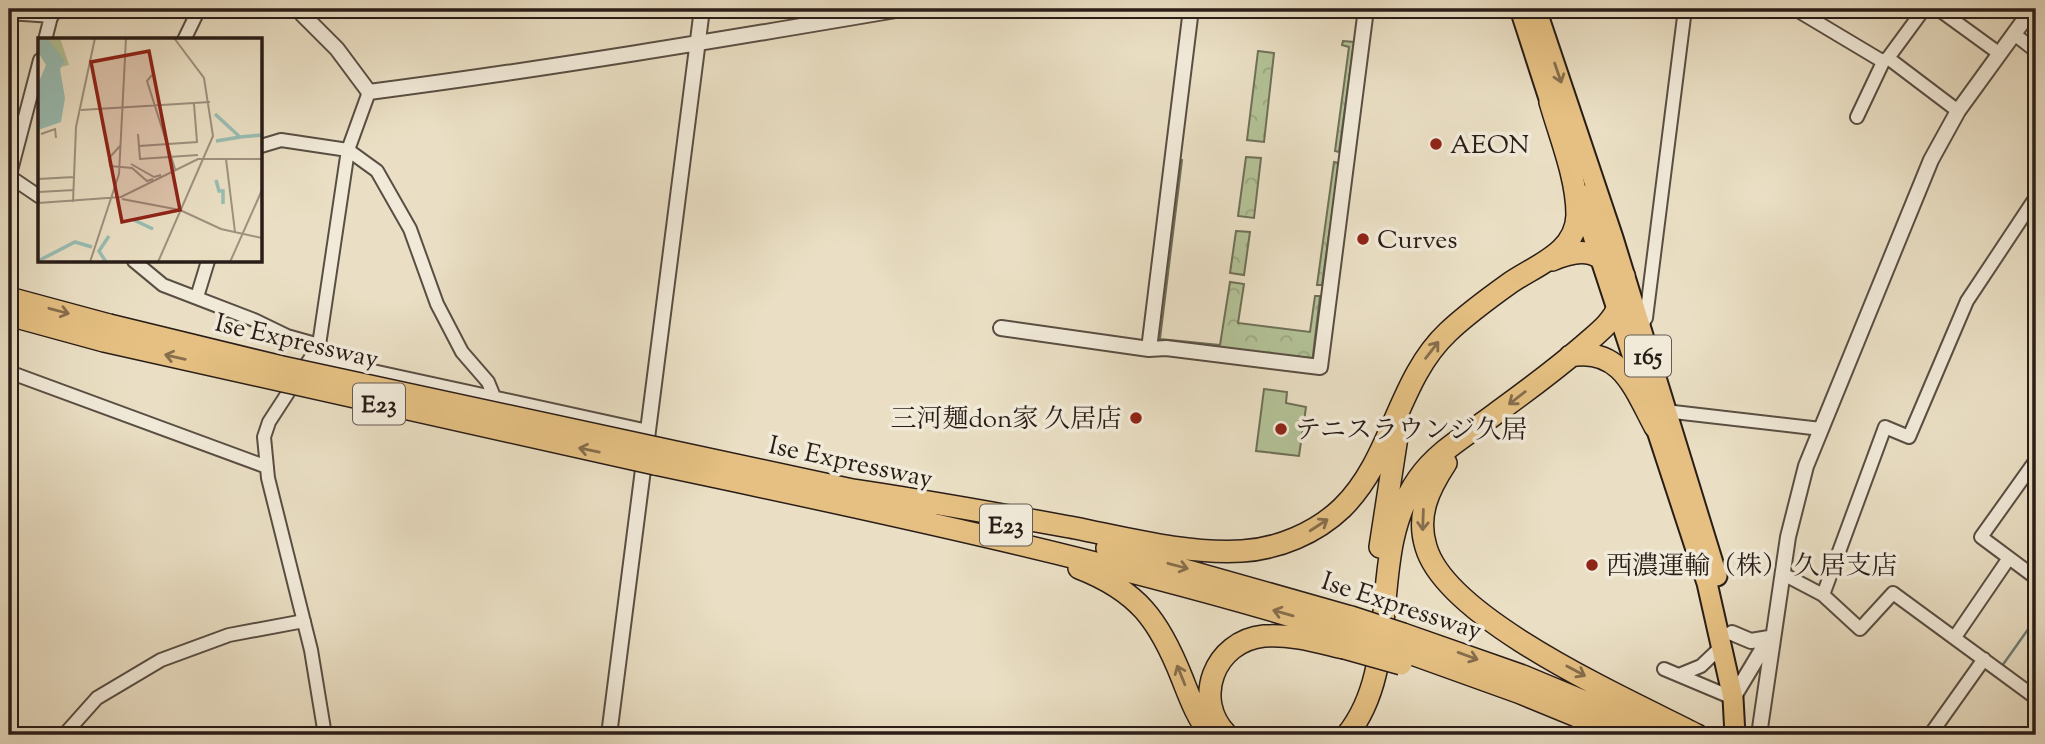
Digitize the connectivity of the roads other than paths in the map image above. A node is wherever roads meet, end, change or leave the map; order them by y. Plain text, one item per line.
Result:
1 (199, 9) edge
2 (702, 9) edge
3 (902, 9) edge
4 (1189, 9) edge
5 (1366, 9) edge
6 (1520, 9) edge
7 (1536, 9) edge
8 (1685, 9) edge
9 (1795, 9) edge
10 (1924, 9) edge
11 (1938, 9) edge
12 (2032, 9) edge
13 (297, 11) edge
14 (53, 12) edge
15 (9, 13) edge
16 (2014, 34) junction
17 (46, 38) edge
18 (185, 38) edge
19 (698, 41) junction
20 (2036, 51) edge
21 (2000, 54) junction
22 (1886, 59) junction
23 (38, 68) edge
24 (369, 92) junction
25 (1550, 102) junction
26 (1958, 111) junction
27 (1857, 117) dead end
28 (262, 146) edge
29 (348, 150) junction
30 (9, 177) edge
31 (38, 196) edge
32 (2036, 197) edge
33 (1600, 255) junction
34 (135, 262) edge
35 (208, 262) edge
36 (1547, 262) junction
37 (1624, 276) junction
38 (197, 296) junction
39 (9, 298) edge
40 (1618, 307) junction
41 (9, 315) edge
42 (1001, 328) dead end
43 (1639, 329) junction
44 (106, 333) junction
45 (319, 345) junction
46 (1149, 349) junction
47 (1570, 356) junction
48 (313, 358) junction
49 (9, 372) edge
50 (495, 399) junction
51 (1401, 411) junction
52 (1660, 419) junction
53 (1821, 429) junction
54 (1462, 437) junction
55 (654, 447) junction
56 (2036, 460) edge
57 (267, 467) junction
58 (843, 496) junction
59 (2009, 558) junction
60 (1783, 574) junction
61 (2036, 578) edge
62 (1824, 595) junction
63 (304, 621) junction
64 (1348, 633) junction
65 (1955, 637) junction
66 (1727, 640) junction
67 (1769, 644) junction
68 (1402, 649) junction
69 (1984, 659) junction
70 (1664, 669) dead end
71 (1679, 674) junction
72 (1739, 691) junction
73 (2036, 698) edge
74 (1757, 734) edge
75 (64, 735) edge
76 (325, 735) edge
77 (609, 735) edge
78 (1211, 735) edge
79 (1227, 735) edge
80 (1331, 735) edge
81 (1347, 735) edge
82 (1623, 735) edge
83 (1664, 735) edge
84 (1697, 735) edge
85 (1735, 735) edge
86 (1930, 735) edge

1 - 18 street
2 - 19 street
3 - 19 street
4 - 46 street
5 - 46 street
6 - 25 highway, 165
7 -> 37 highway, 165
8 - 43 street
9 - 22 street
10 - 22 street
11 - 21 street
12 - 16 street
13 - 24 street
14 - 15 street
14 - 17 street
16 - 20 street
16 - 21 street
19 - 24 street
19 - 55 street
21 - 26 street
22 - 26 street
22 - 27 street
23 - 30 street
24 - 29 street
25 - 33 highway, 165
25 - 36 highway
26 - 53 street
28 - 29 street
29 - 45 street
29 - 50 street
30 - 31 street
32 - 62 street
33 - 36 highway
33 - 37 highway
33 - 40 highway, 165
34 - 38 street
35 - 38 street
51 -> 36 highway
37 - 40 highway
37 - 43 highway, 165
38 - 45 street
39 -> 44 highway, Ise Expressway / E23
40 - 47 highway
40 - 52 highway, 165
41 - 44 highway, Ise Expressway / E23
42 - 46 street
43 - 52 highway, 165
44 - 55 highway, Ise Expressway / E23, bridge
45 - 48 street
47 - 52 highway
47 -> 54 highway
48 - 50 street
48 - 57 street
49 - 57 street
50 - 55 street
58 -> 51 highway
51 - 80 highway
52 - 53 street
52 - 66 highway, 165
53 - 60 street
54 - 81 highway
54 -> 84 highway
55 - 58 highway, Ise Expressway / E23
55 - 77 street
56 - 59 street
57 - 63 street
58 - 64 highway, Ise Expressway / E23
78 -> 58 highway
59 - 61 street
59 - 65 street
60 - 62 street
60 - 67 street
62 - 65 street
63 - 75 street
63 - 76 street
64 - 68 highway, Ise Expressway, bridge
64 - 79 highway
65 - 69 street
66 - 67 street
66 - 71 street
66 - 72 highway, 165
67 - 72 street
67 - 74 street
68 - 82 highway, Ise Expressway
68 -> 83 highway, Ise Expressway
69 - 73 street
69 - 86 street
70 - 71 street
71 - 72 street
72 - 74 highway, 165
72 - 85 highway, 165

